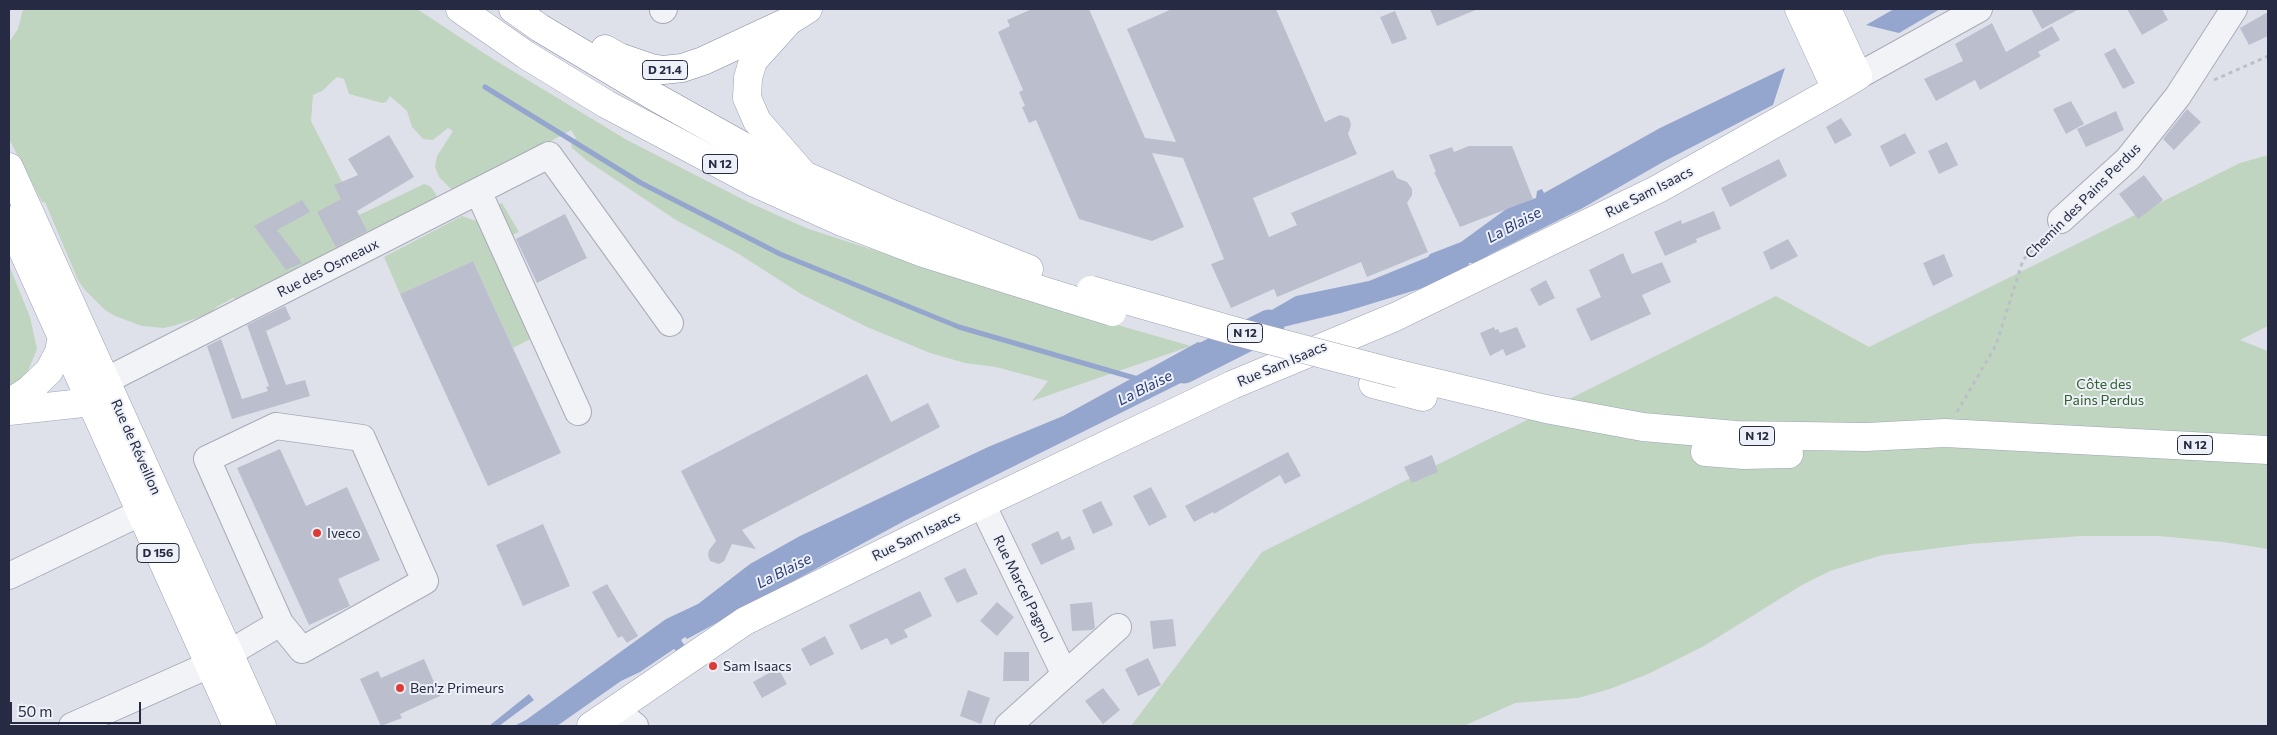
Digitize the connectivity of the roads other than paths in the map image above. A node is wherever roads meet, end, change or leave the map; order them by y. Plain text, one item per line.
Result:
1 (439, 9) edge
2 (460, 9) edge
3 (513, 9) edge
4 (1799, 9) edge
5 (1827, 9) edge
6 (1979, 9) edge
7 (2234, 9) edge
8 (799, 15) edge
9 (540, 28) junction
10 (526, 55) junction
11 (1847, 82) junction
12 (9, 167) edge
13 (804, 176) junction
14 (478, 191) junction
15 (9, 220) edge
16 (2061, 220) road end
17 (1081, 294) junction
18 (670, 323) dead end
19 (62, 336) junction
20 (79, 376) junction
21 (40, 381) junction
22 (98, 391) junction
23 (9, 403) edge
24 (9, 411) edge
25 (578, 412) dead end
26 (2121, 441) junction
27 (2268, 450) edge
28 (982, 504) junction
29 (140, 513) junction
30 (9, 576) edge
31 (280, 623) junction
32 (1118, 627) dead end
33 (218, 659) junction
34 (1065, 675) junction
35 (625, 718) edge
36 (72, 726) edge
37 (237, 726) edge
38 (262, 726) edge
39 (591, 726) edge
40 (1008, 726) edge

1 - 10 main road
2 - 10 main road, N 12
3 - 9 main road, N 12
4 - 11 main road
5 - 11 main road
6 - 11 street, Rue Sam Isaacs
7 - 16 street, Chemin des Pains Perdus
8 - 9 main road, D 21.4
8 - 13 main road, D 21.4
9 - 13 main road, N 12
10 - 17 main road, N 12
11 - 28 main road, Rue Sam Isaacs
12 - 22 main road, Rue de Réveillon / D 156
13 - 17 main road, N 12
14 - 18 street, Rue des Osmeaux
14 - 22 street, Rue des Osmeaux
14 - 25 street
15 - 19 main road
17 - 26 main road, N 12, bridge
17 - 26 main road, N 12, bridge
19 - 20 main road
19 - 21 main road
20 - 21 main road
20 - 22 main road
21 - 23 main road
22 - 24 main road, Rue des Osmeaux
22 - 29 main road, Rue de Réveillon / D 156
22 - 33 main road, Rue de Réveillon / D 156
26 - 27 main road, N 12
28 - 34 street, Rue Marcel Pagnol
28 - 35 main road, Rue Sam Isaacs
29 - 30 street
29 - 33 main road, Rue de Réveillon / D 156
31 - 31 street
31 - 33 street
32 - 34 street
33 - 36 street
33 - 37 main road, Rue de Réveillon / D 156
33 - 38 main road, Rue de Réveillon / D 156
34 - 40 street
35 - 39 main road, Rue Sam Isaacs

